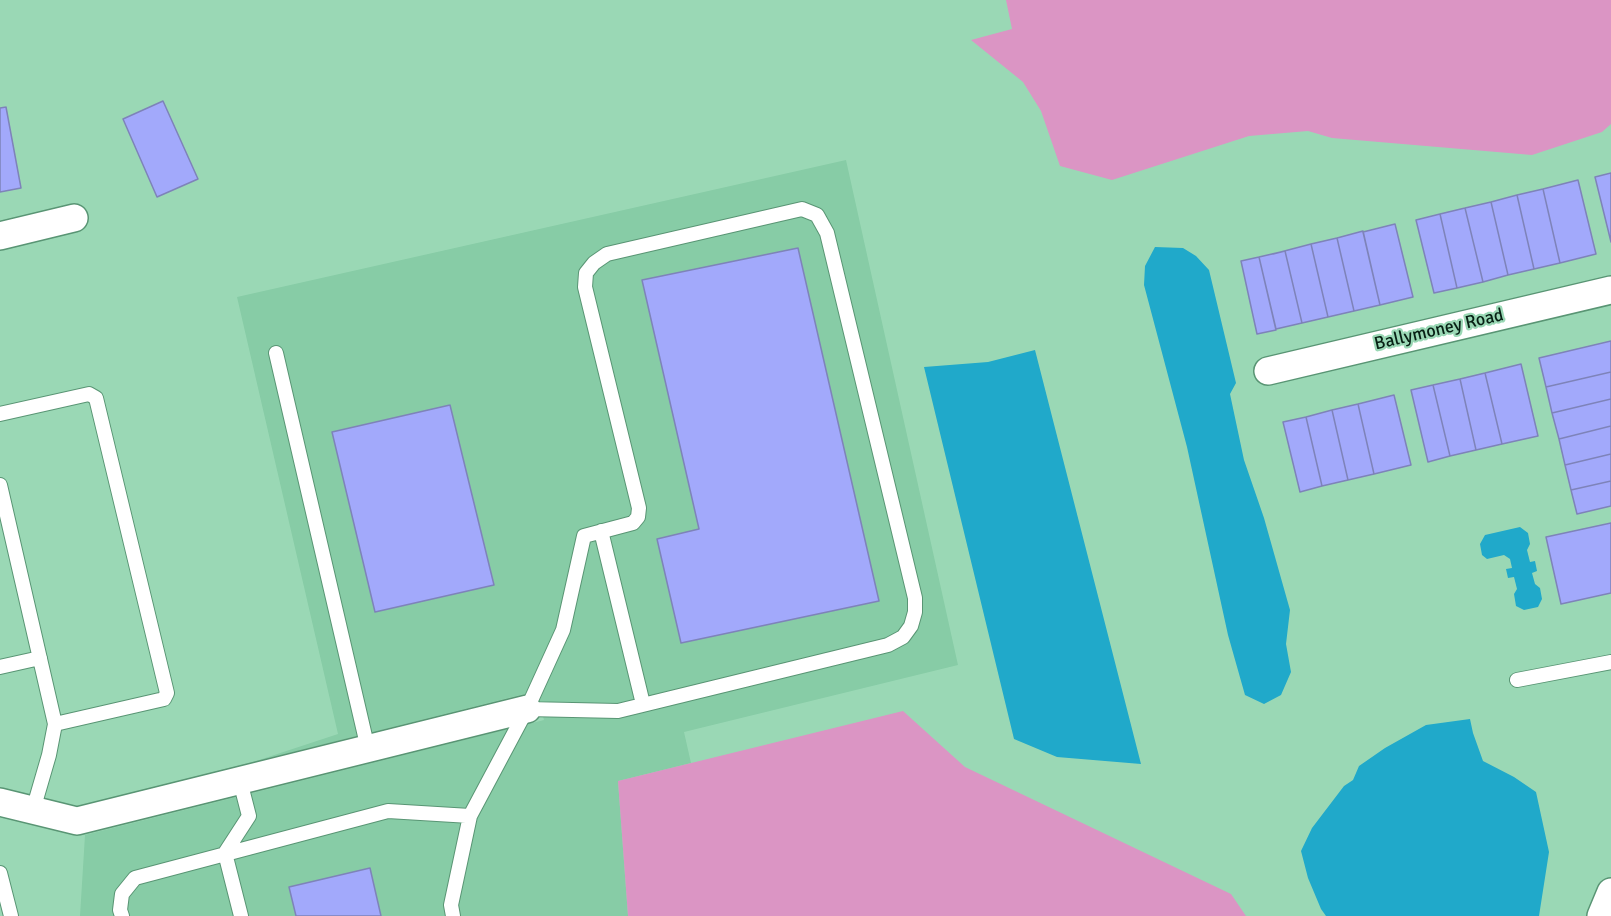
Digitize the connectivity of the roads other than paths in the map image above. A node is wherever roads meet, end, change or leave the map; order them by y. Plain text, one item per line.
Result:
1 (74, 218) dead end
2 (0, 236) edge
3 (1611, 290) edge
4 (276, 353) dead end
5 (1268, 371) dead end
6 (0, 414) edge
7 (0, 485) edge
8 (601, 531) junction
9 (40, 658) junction
10 (1611, 662) edge
11 (0, 667) edge
12 (1517, 680) dead end
13 (643, 704) junction
14 (527, 709) junction
15 (56, 724) junction
16 (368, 748) junction
17 (240, 781) junction
18 (0, 802) edge
19 (33, 810) junction
20 (470, 816) junction
21 (225, 853) junction
22 (0, 873) edge
23 (1611, 892) edge
24 (11, 916) edge
25 (122, 916) edge
26 (241, 916) edge
27 (453, 916) edge
28 (1601, 916) edge

1 - 2 street
3 - 5 street, Ballymoney Road
4 - 16 lane
6 - 15 lane
7 - 9 lane
8 - 13 lane
8 - 13 lane
8 - 14 lane
9 - 11 lane
9 - 15 lane
10 - 12 lane
13 - 14 lane
14 - 16 street
14 - 20 lane
15 - 19 lane
16 - 17 street
17 - 19 street
17 - 21 lane
18 - 19 street
20 - 21 lane
20 - 27 lane
21 - 25 lane
21 - 26 lane
22 - 24 lane
23 - 28 street

